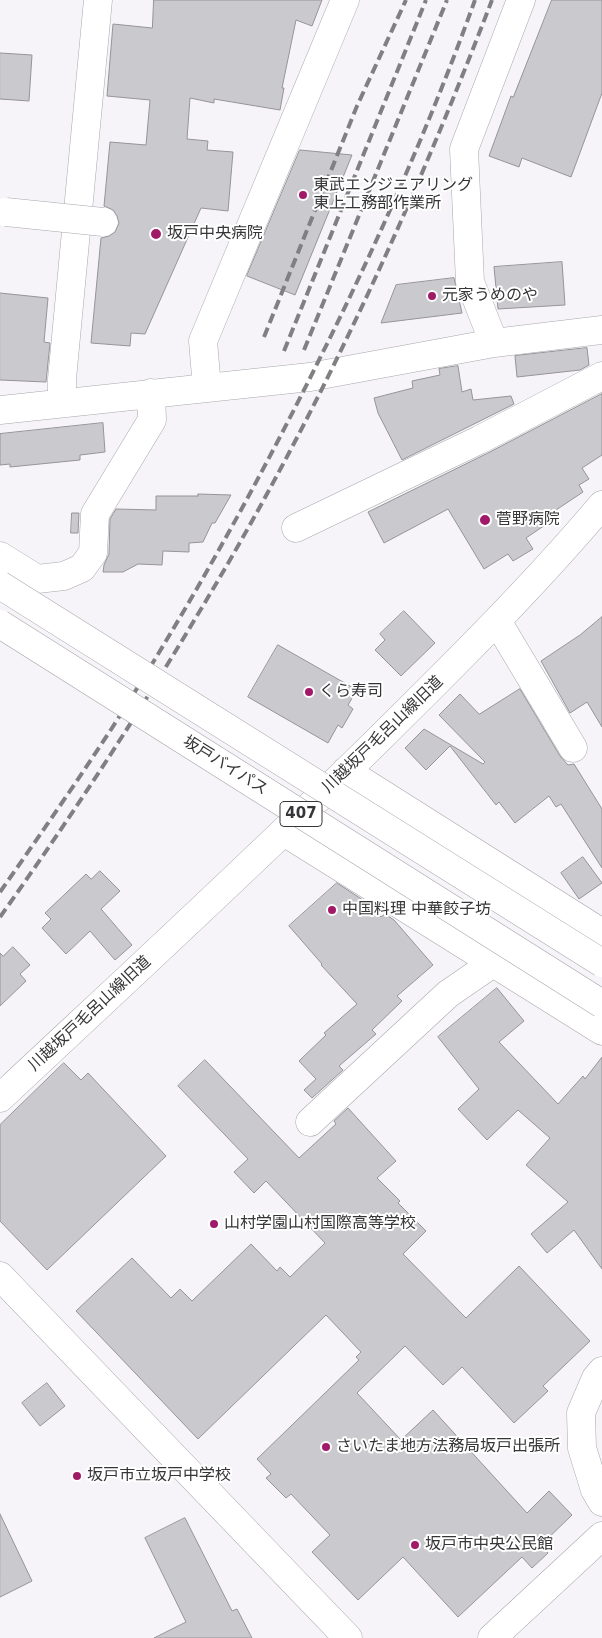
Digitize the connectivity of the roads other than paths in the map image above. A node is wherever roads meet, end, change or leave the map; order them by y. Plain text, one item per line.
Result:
1 (98, 0) edge
2 (345, 0) edge
3 (521, 0) edge
4 (6, 212) dead end
5 (103, 222) dead end
6 (602, 330) edge
7 (494, 343) junction
8 (602, 376) edge
9 (208, 388) junction
10 (151, 393) junction
11 (62, 402) junction
12 (0, 410) edge
13 (602, 505) edge
14 (296, 528) dead end
15 (0, 556) edge
16 (37, 579) junction
17 (0, 585) edge
18 (497, 621) junction
19 (0, 624) edge
20 (0, 635) edge
21 (573, 748) dead end
22 (346, 771) junction
23 (284, 832) junction
24 (591, 913) edge
25 (602, 933) edge
26 (493, 963) junction
27 (602, 963) edge
28 (602, 1004) edge
29 (602, 1031) edge
30 (0, 1098) edge
31 (310, 1122) dead end
32 (0, 1276) edge
33 (599, 1374) edge
34 (602, 1502) edge
35 (602, 1536) edge
36 (348, 1638) edge
37 (492, 1638) edge

1 - 11 main road
2 - 9 main road
3 - 7 main road
4 - 5 main road, bridge
6 - 7 main road
7 - 9 main road
8 - 14 main road
9 - 10 main road
10 - 11 main road
10 - 16 main road
11 - 12 main road
13 - 18 main road, 川越坂戸毛呂山線旧道
15 - 16 main road
16 - 20 main road
17 - 27 main road, 坂戸バイパス / 407, bridge
18 - 21 main road
18 - 22 main road, 川越坂戸毛呂山線旧道
19 - 28 main road, 坂戸バイパス / 407, bridge
22 - 23 main road, 川越坂戸毛呂山線旧道
22 - 24 main road
23 - 26 main road
23 - 30 main road, 川越坂戸毛呂山線旧道
24 - 25 main road
26 - 29 main road
26 - 31 main road
32 - 36 main road
33 - 34 main road
35 - 37 main road

